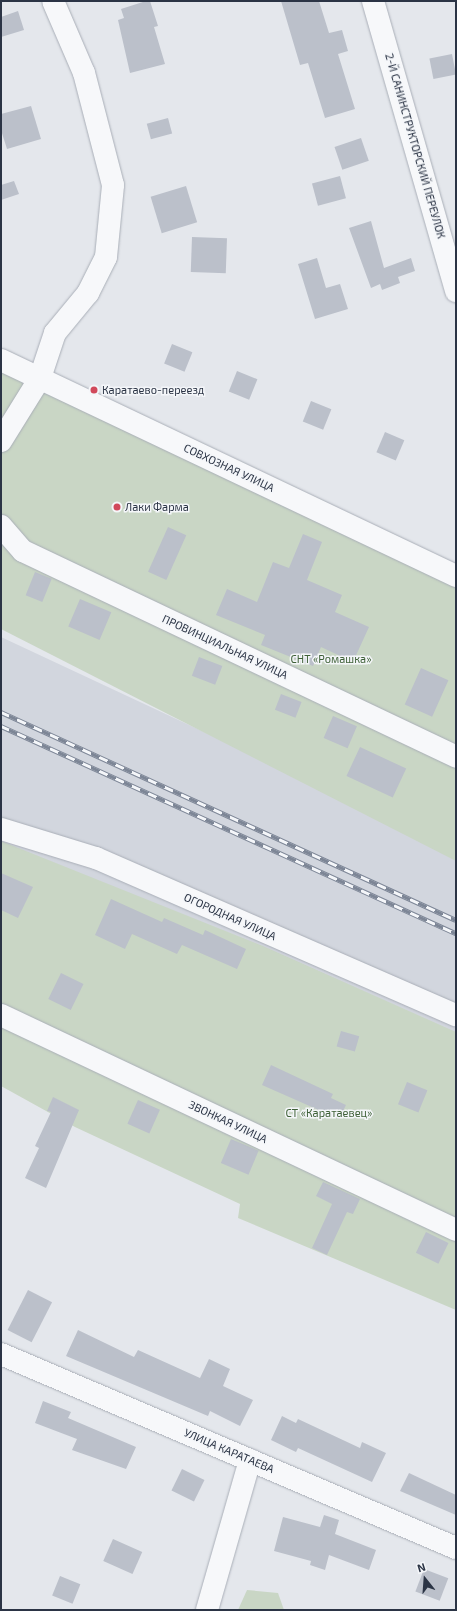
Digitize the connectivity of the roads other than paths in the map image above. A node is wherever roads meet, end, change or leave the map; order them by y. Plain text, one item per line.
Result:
1 (53, 1) edge
2 (373, 1) edge
3 (456, 291) edge
4 (1, 360) edge
5 (40, 378) junction
6 (1, 441) edge
7 (1, 526) edge
8 (456, 576) edge
9 (456, 757) edge
10 (1, 829) edge
11 (1, 1015) edge
12 (456, 1015) edge
13 (456, 1230) edge
14 (1, 1354) edge
15 (250, 1460) junction
16 (456, 1548) edge
17 (207, 1610) edge

1 - 5 street
2 - 3 street, 2-Й САНИНСТРУКТОРСКИЙ ПЕРЕУЛОК
4 - 5 street, СОВХОЗНАЯ УЛИЦА
5 - 6 street
5 - 8 street, СОВХОЗНАЯ УЛИЦА
7 - 9 street, ПРОВИНЦИАЛЬНАЯ УЛИЦА
10 - 12 street, ОГОРОДНАЯ УЛИЦА
11 - 13 street, ЗВОНКАЯ УЛИЦА
14 - 15 street, УЛИЦА КАРАТАЕВА
15 - 16 street, УЛИЦА КАРАТАЕВА
15 - 17 street

